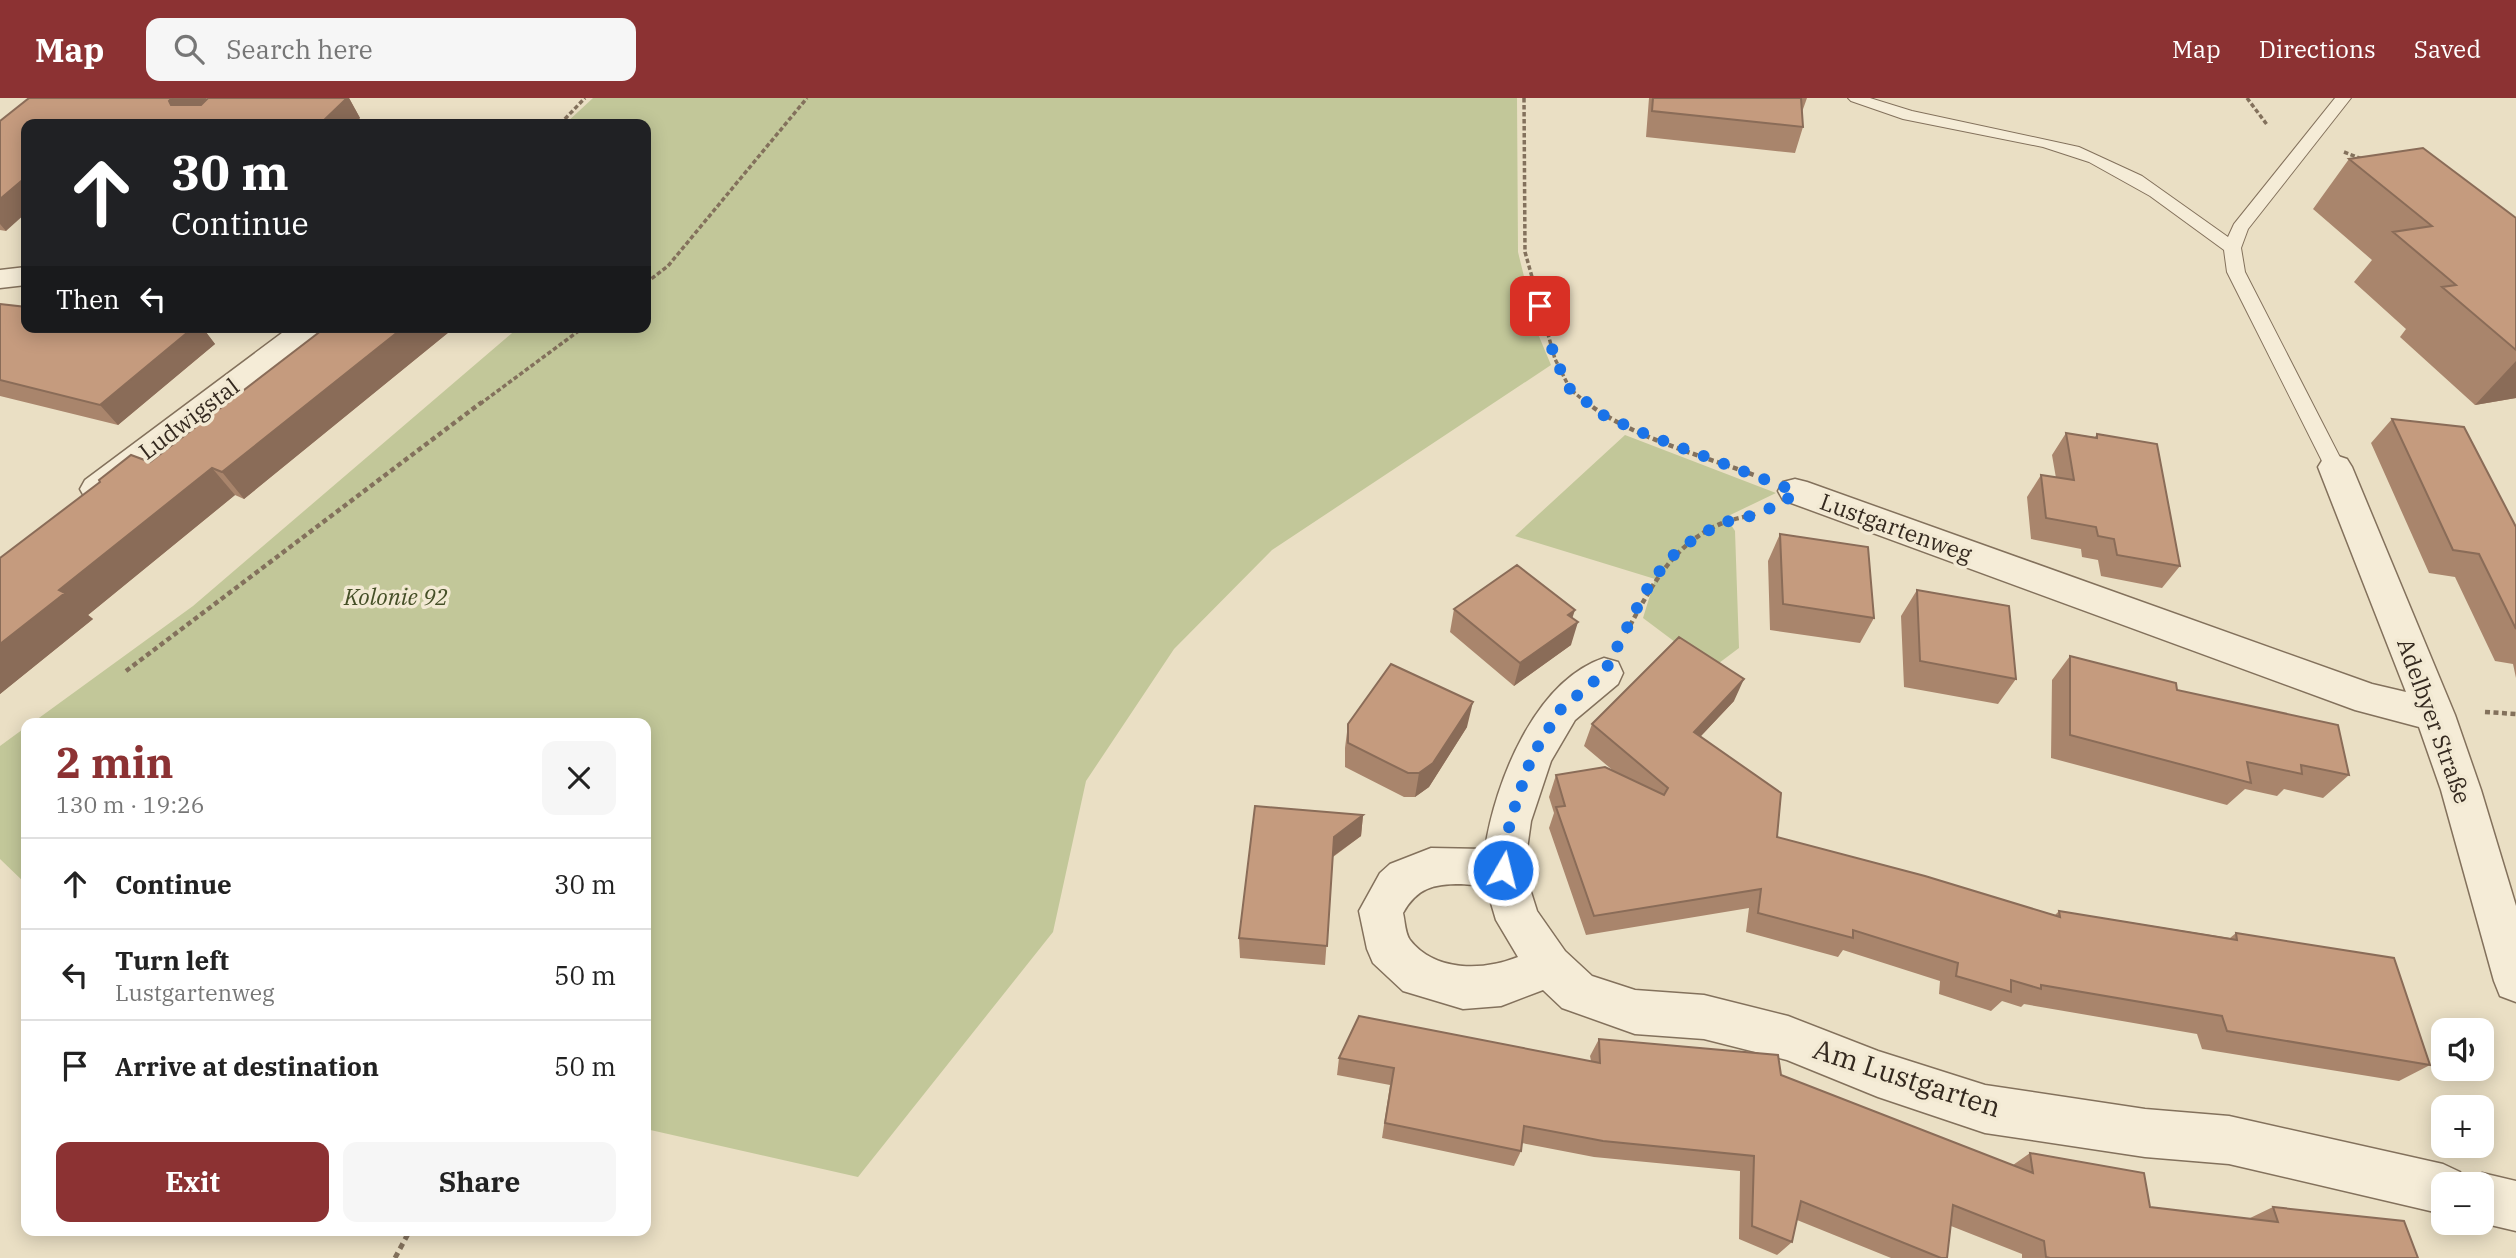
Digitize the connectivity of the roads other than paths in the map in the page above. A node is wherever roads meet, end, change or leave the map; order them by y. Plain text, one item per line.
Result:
1 (1856, 98) edge
2 (2343, 98) edge
3 (2232, 248) junction
4 (21, 277) edge
5 (0, 279) edge
6 (304, 333) edge
7 (2335, 467) joint
8 (1795, 491) road end
9 (70, 509) edge
10 (1604, 673) road end
11 (2435, 715) junction
12 (1503, 870) junction
13 (1549, 966) junction
14 (2516, 981) edge
15 (2431, 1186) edge
16 (2494, 1201) edge
17 (2516, 1206) edge

1 - 3 lane
2 - 3 lane
3 - 7 lane
4 - 5 street
6 - 9 street, Ludwigstal
7 - 11 street, Adelbyer Straße
8 - 11 street, Lustgartenweg
10 - 12 street, Am Lustgarten
11 - 14 street, Adelbyer Straße
12 - 13 street, Am Lustgarten
12 - 13 street
13 - 15 street, Am Lustgarten
16 - 17 street

